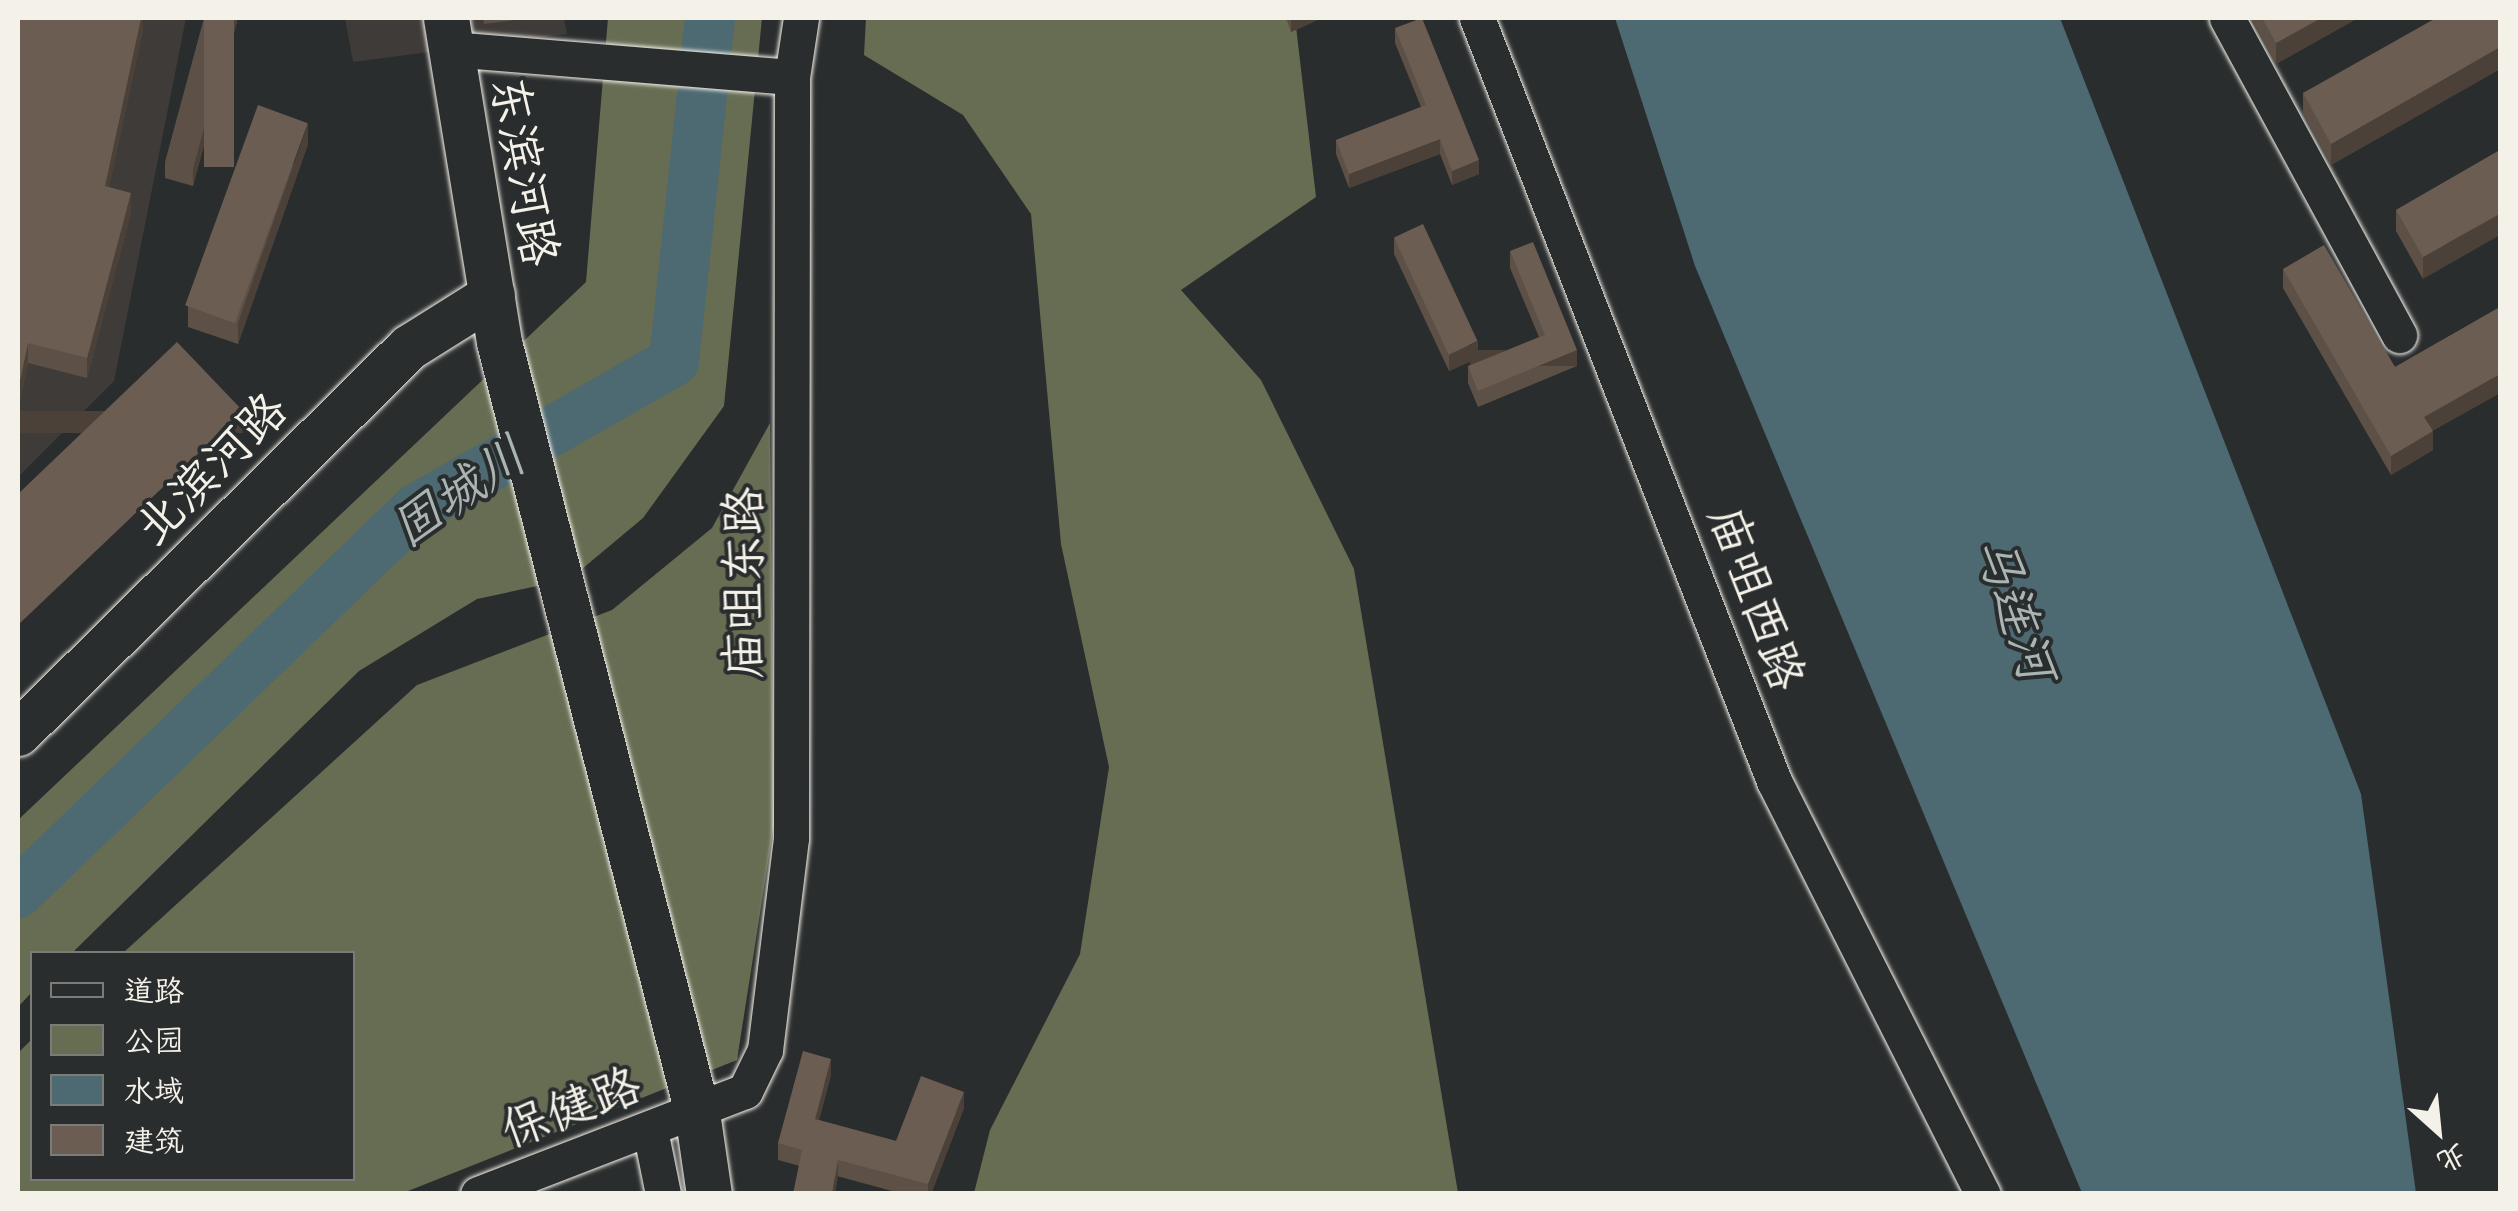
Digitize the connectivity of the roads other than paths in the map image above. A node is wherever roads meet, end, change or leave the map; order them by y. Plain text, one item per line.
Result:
1 (801, 18) edge
2 (1477, 18) edge
3 (2226, 18) edge
4 (448, 33) edge
5 (792, 77) junction
6 (492, 295) junction
7 (2400, 334) dead end
8 (82, 670) junction
9 (18, 696) edge
10 (18, 733) edge
11 (698, 1112) junction
12 (650, 1130) junction
13 (478, 1194) edge
14 (663, 1194) edge
15 (709, 1194) edge
16 (1984, 1194) edge

1 - 5 street, 庙咀东路
2 - 16 street, 庙咀西路
3 - 7 street
4 - 5 street
4 - 6 main road, 东滨河路
5 - 11 street, 庙咀东路
6 - 8 main road, 北滨河路
6 - 11 main road, 东滨河路
8 - 9 main road
8 - 10 main road, 北滨河路
11 - 12 street, 保健路
11 - 15 main road, 东滨河路
12 - 13 street, 保健路
12 - 14 street

